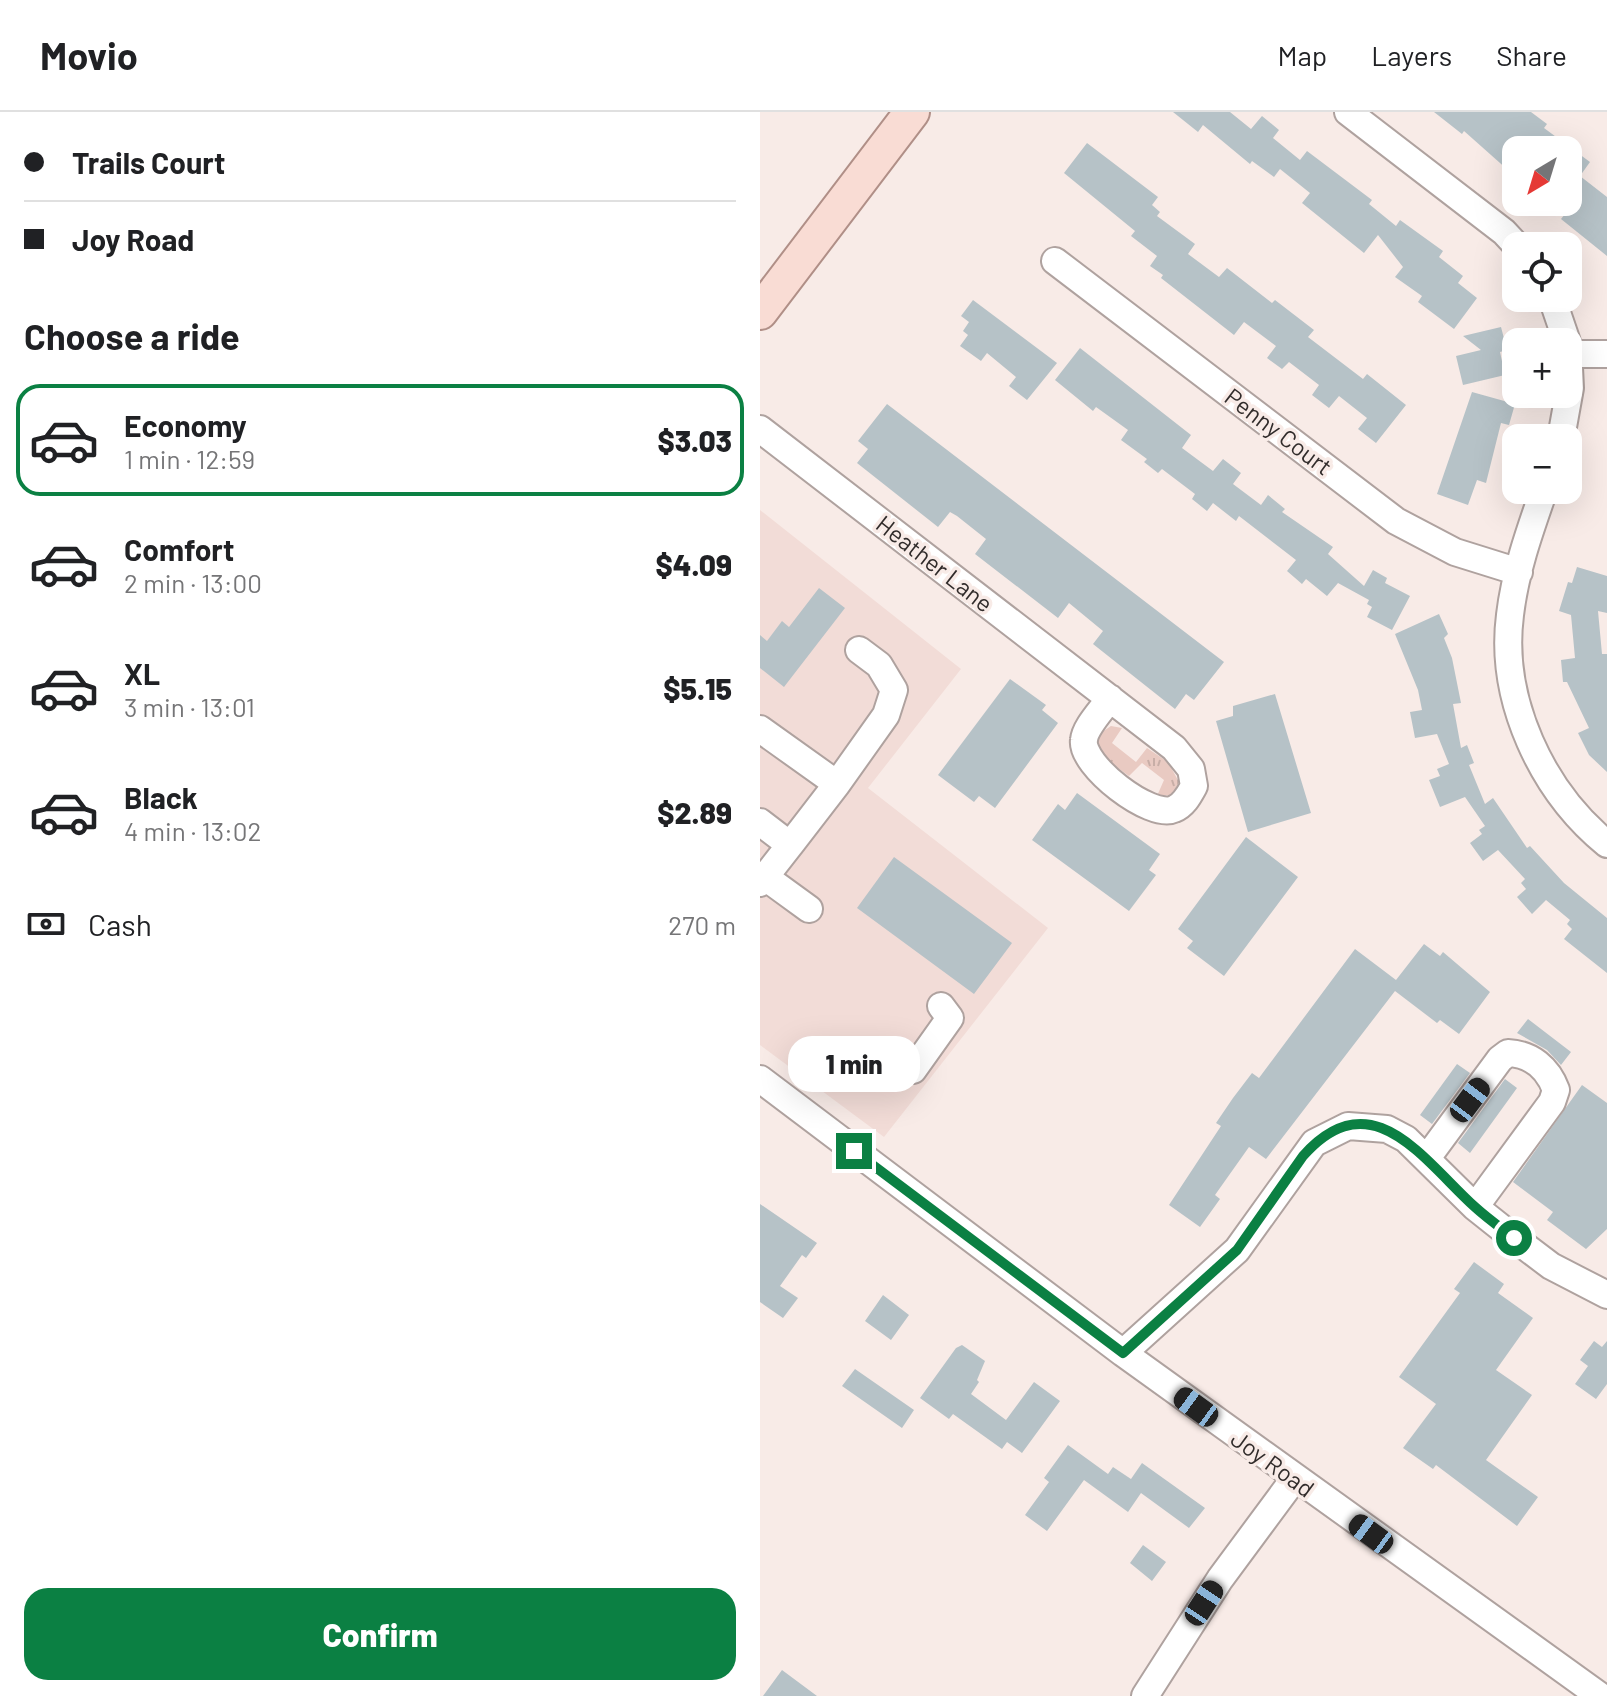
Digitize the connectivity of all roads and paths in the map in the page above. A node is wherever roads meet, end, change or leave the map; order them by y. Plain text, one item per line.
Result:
1 (912, 112) edge
2 (1348, 112) edge
3 (1504, 232) edge
4 (1055, 261) dead end
5 (760, 312) edge
6 (1582, 350) edge
7 (1607, 354) edge
8 (760, 429) edge
9 (1540, 504) edge
10 (1519, 572) junction
11 (859, 650) dead end
12 (1110, 698) junction
13 (760, 729) edge
14 (837, 784) junction
15 (760, 822) edge
16 (1607, 844) edge
17 (790, 845) junction
18 (762, 880) edge
19 (809, 909) dead end
20 (941, 1006) dead end
21 (913, 1070) dead end
22 (760, 1079) edge
23 (1427, 1158) junction
24 (1475, 1207) junction
25 (1607, 1295) edge
26 (1123, 1353) junction
27 (1294, 1479) junction
28 (1145, 1696) edge
29 (1600, 1696) edge

1 - 5 main road
2 - 3 street
4 - 10 street, Penny Court
6 - 7 street
8 - 12 street, Heather Lane
9 - 10 street
10 - 16 street
11 - 14 street
12 - 12 street, Heather Lane
13 - 14 street
14 - 17 street
15 - 17 street
17 - 18 street
18 - 19 street
20 - 21 street
22 - 26 street, Joy Road
23 - 24 street
23 - 24 street
23 - 26 street
24 - 25 street
26 - 27 street, Joy Road
27 - 28 street
27 - 29 street, Joy Road

